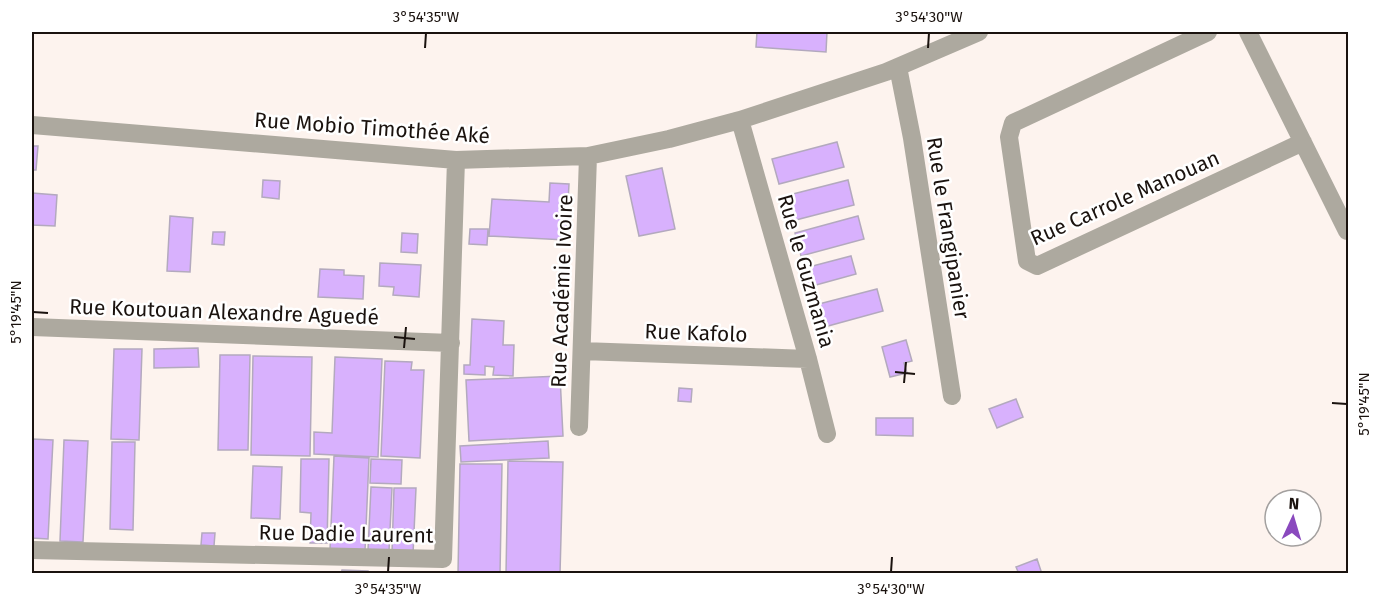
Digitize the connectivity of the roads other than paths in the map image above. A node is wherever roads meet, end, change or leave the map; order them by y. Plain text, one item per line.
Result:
1 (979, 32) edge
2 (1208, 32) edge
3 (1248, 32) edge
4 (898, 67) junction
5 (740, 120) junction
6 (32, 125) edge
7 (1303, 142) junction
8 (588, 156) junction
9 (456, 160) junction
10 (1347, 231) edge
11 (32, 327) edge
12 (450, 343) junction
13 (582, 351) junction
14 (808, 359) junction
15 (952, 396) dead end
16 (579, 427) dead end
17 (827, 434) dead end
18 (32, 550) edge

1 - 4 street, Rue Mobio Timothée Aké
2 - 7 street, Rue Carrole Manouan
3 - 7 street
4 - 5 street, Rue Mobio Timothée Aké
4 - 15 street, Rue le Frangipanier
5 - 8 street, Rue Mobio Timothée Aké
5 - 14 street, Rue le Guzmania
6 - 9 street, Rue Mobio Timothée Aké
7 - 10 street
8 - 9 street, Rue Mobio Timothée Aké
8 - 13 street, Rue Académie Ivoire
9 - 12 street, Rue Dadie Laurent
11 - 12 street, Rue Koutouan Alexandre Aguedé
12 - 18 street, Rue Dadie Laurent
13 - 14 street, Rue Kafolo
13 - 16 street, Rue Académie Ivoire
14 - 17 street, Rue le Guzmania

